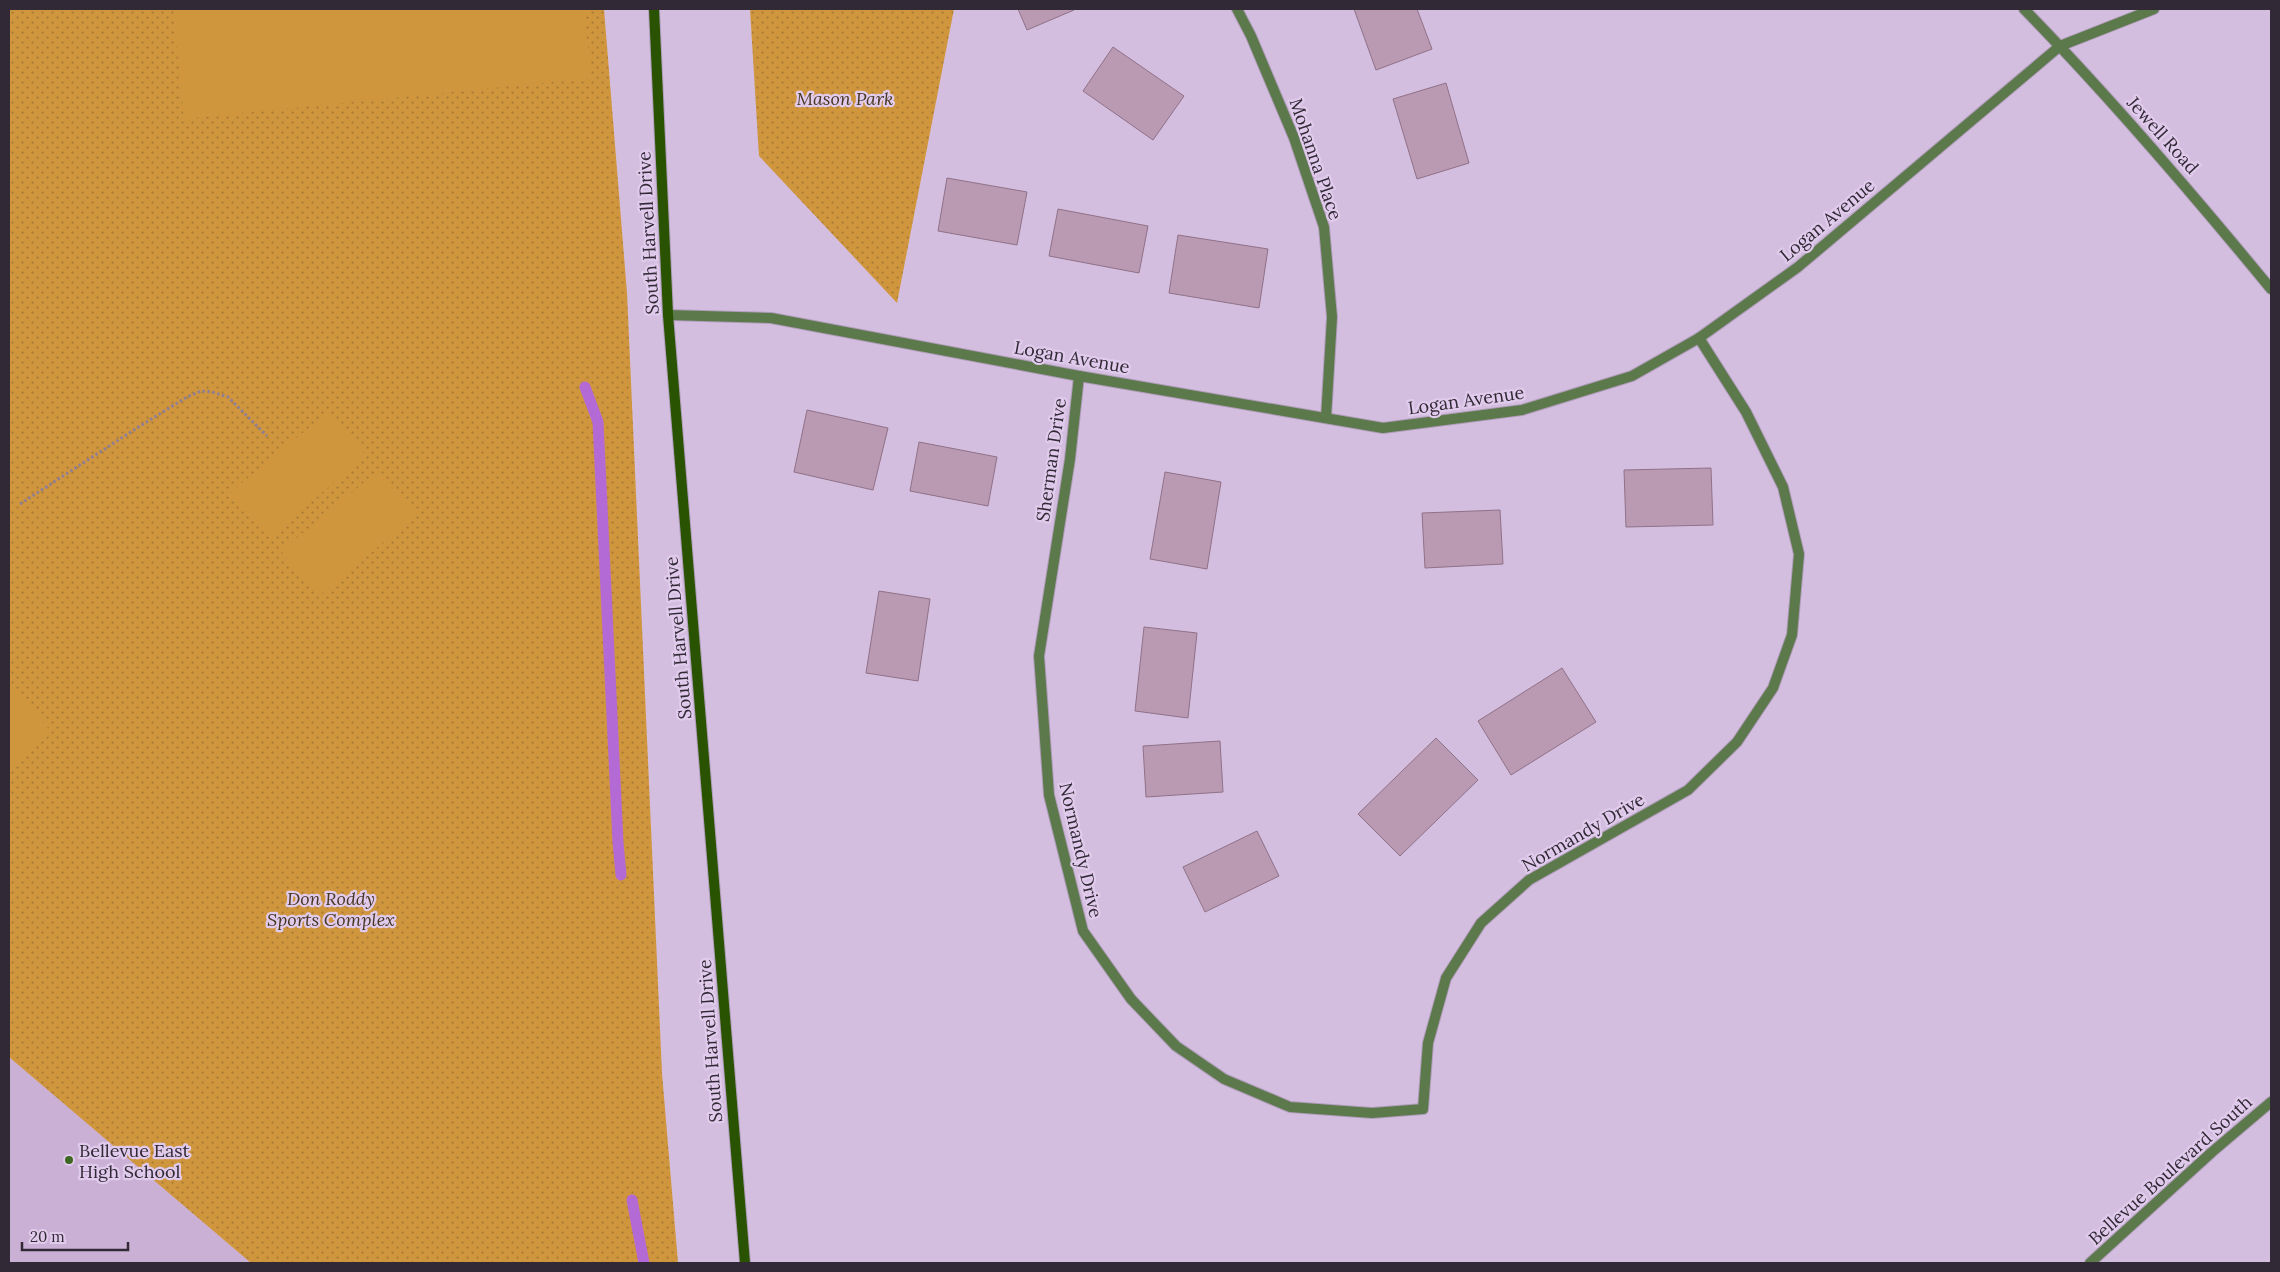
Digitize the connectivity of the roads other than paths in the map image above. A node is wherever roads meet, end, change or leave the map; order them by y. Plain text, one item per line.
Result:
1 (654, 9) edge
2 (1236, 9) edge
3 (2024, 9) edge
4 (2154, 9) edge
5 (2060, 46) junction
6 (2271, 289) edge
7 (668, 315) junction
8 (1700, 338) junction
9 (1078, 376) junction
10 (1326, 418) junction
11 (1056, 548) joint
12 (2271, 1102) edge
13 (746, 1263) edge
14 (2090, 1263) edge

1 - 7 main road, South Harvell Drive
2 - 10 street, Mohanna Place
3 - 5 street, Jewell Road
4 - 5 street, Logan Avenue
5 - 6 street, Jewell Road
5 - 8 street, Logan Avenue
7 - 9 street, Logan Avenue
7 - 13 main road, South Harvell Drive
8 - 10 street, Logan Avenue
8 - 11 street, Normandy Drive
9 - 10 street, Logan Avenue
9 - 11 street, Sherman Drive
12 - 14 street, Bellevue Boulevard South

